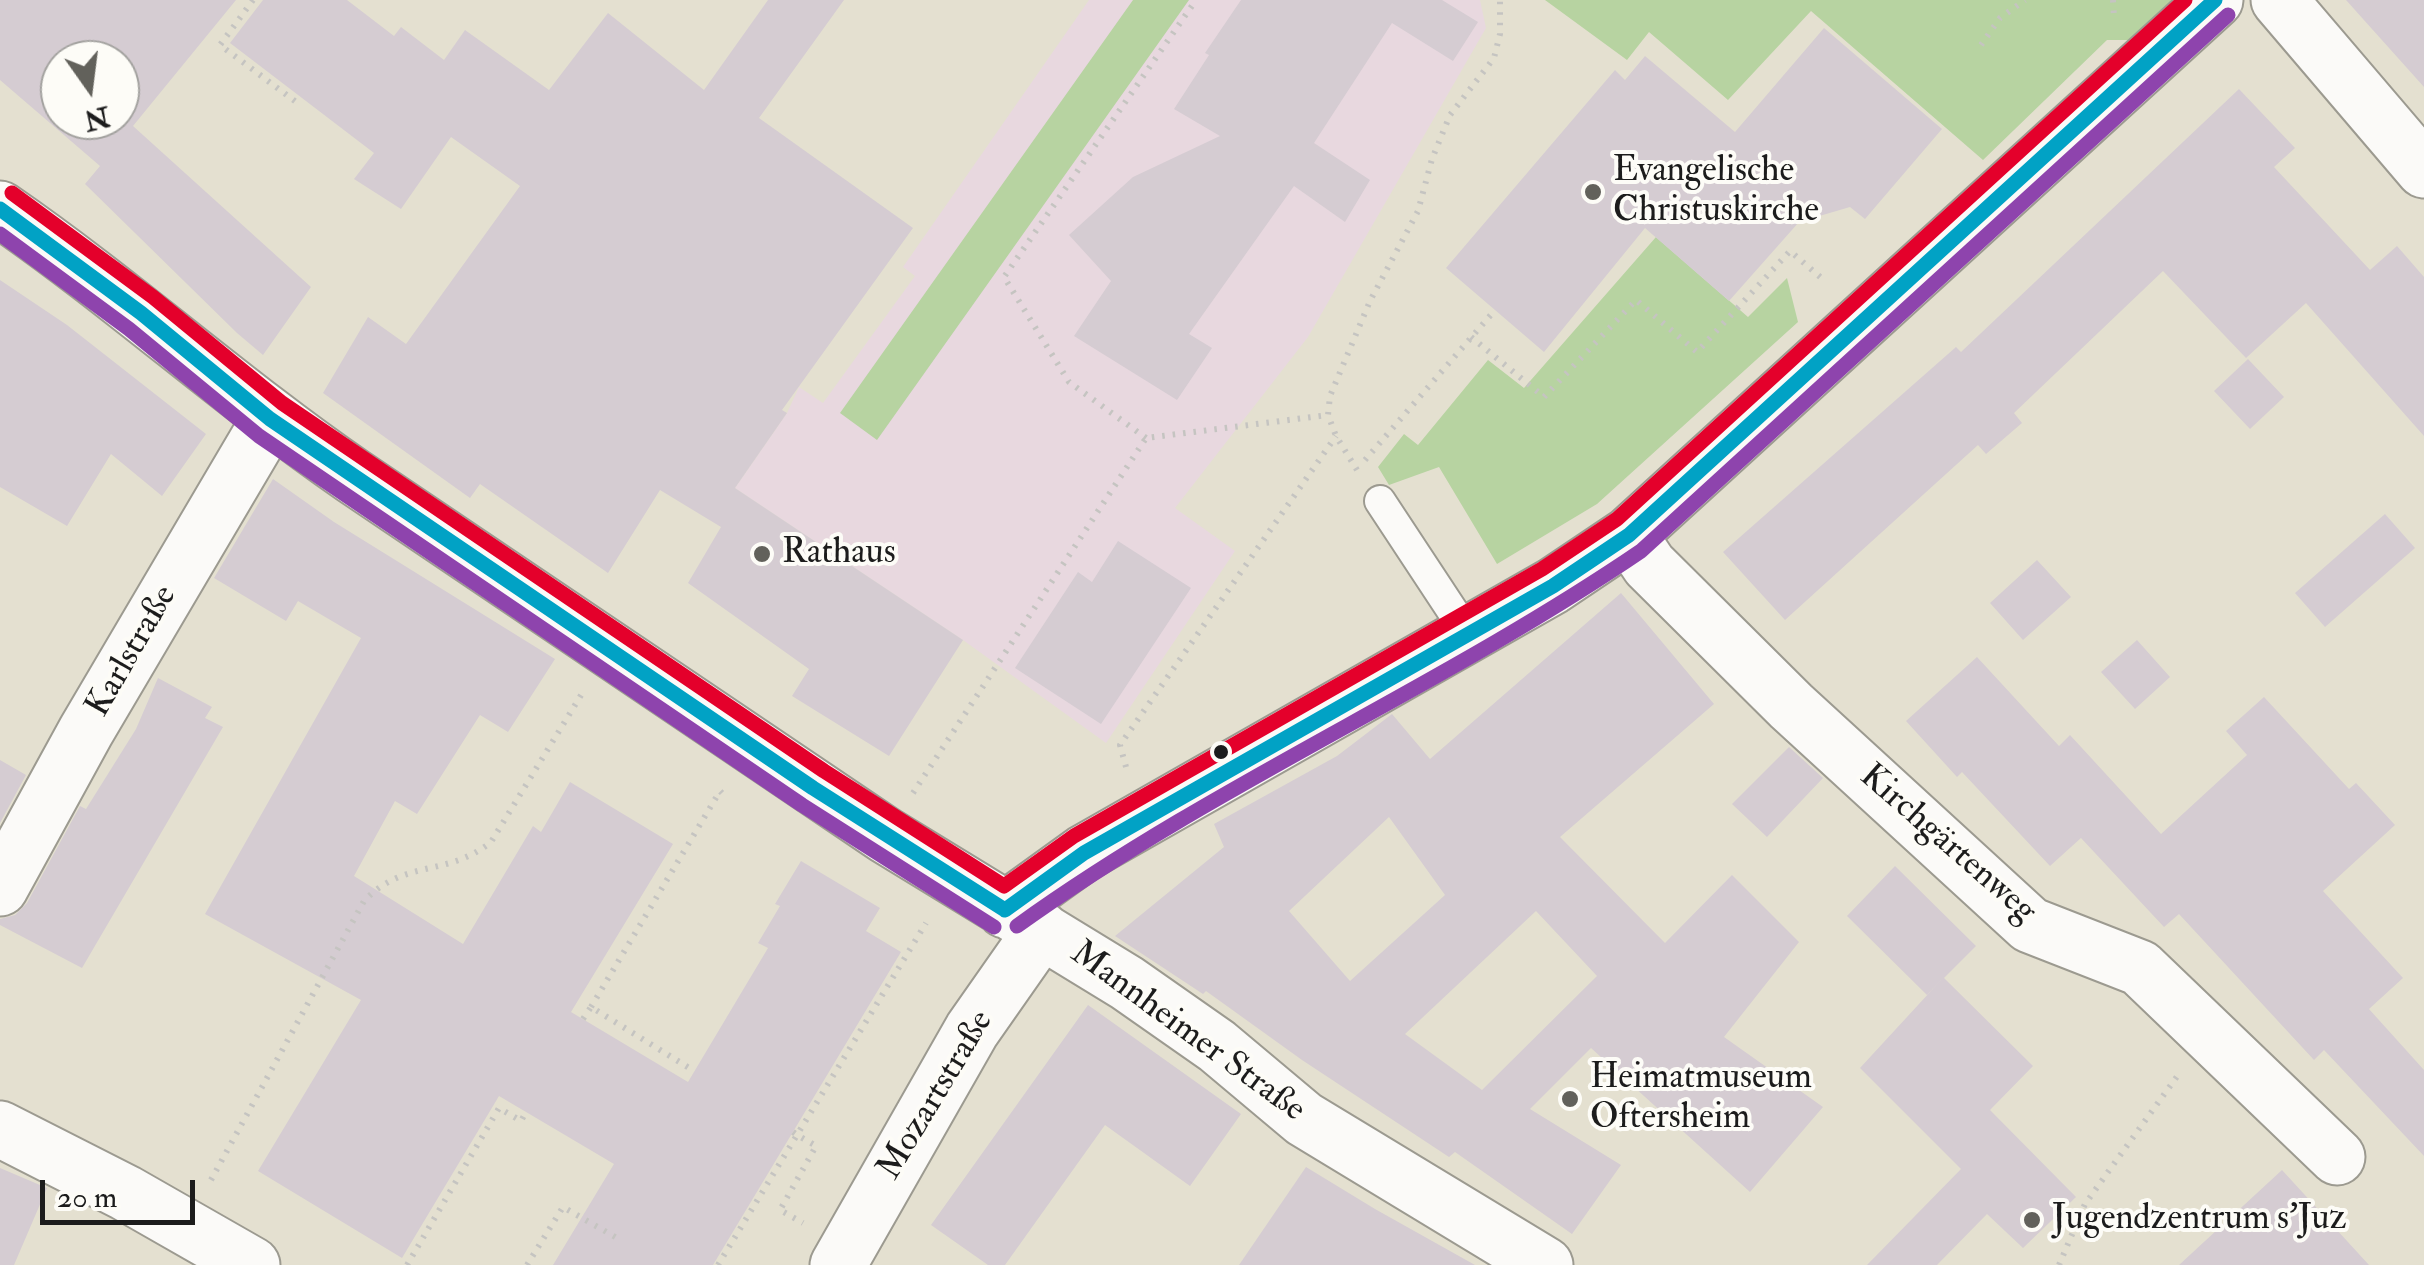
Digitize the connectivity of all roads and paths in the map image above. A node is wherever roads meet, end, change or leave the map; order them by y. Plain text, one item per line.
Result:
1 (254, 0) edge
2 (1196, 0) edge
3 (1500, 0) edge
4 (2025, 0) edge
5 (2215, 0) edge
6 (2279, 0) edge
7 (1981, 44) dead end
8 (296, 102) dead end
9 (2424, 170) edge
10 (0, 209) edge
11 (1495, 310) dead end
12 (1868, 318) junction
13 (1471, 337) junction
14 (1328, 414) junction
15 (270, 418) junction
16 (1336, 436) junction
17 (1146, 438) junction
18 (1357, 469) junction
19 (1380, 501) joint
20 (1629, 535) junction
21 (1467, 633) junction
22 (609, 649) junction
23 (1131, 783) dead end
24 (736, 801) dead end
25 (885, 835) junction
26 (0, 888) edge
27 (929, 918) dead end
28 (1024, 920) junction
29 (591, 1007) junction
30 (583, 1019) dead end
31 (2208, 1034) junction
32 (694, 1071) dead end
33 (526, 1112) dead end
34 (0, 1129) edge
35 (795, 1133) junction
36 (2337, 1156) dead end
37 (617, 1238) dead end
38 (221, 1252) edge
39 (842, 1257) edge
40 (407, 1265) edge
41 (527, 1265) edge
42 (718, 1265) edge
43 (1545, 1265) edge
44 (2059, 1265) edge

1 - 8 path
2 - 17 path
3 - 14 path
4 - 7 path
5 - 12 street, Mozartstraße
6 - 9 street
10 - 15 street, Mannheimer Straße
11 - 13 path
12 - 13 path
12 - 20 street, Mozartstraße
13 - 18 path
14 - 16 path
14 - 17 path
15 - 22 street, Mannheimer Straße
15 - 26 street, Karlstraße
16 - 18 path
16 - 23 path
17 - 25 path
18 - 19 path
19 - 21 lane
20 - 21 street, Mozartstraße
20 - 31 street, Kirchgärtenweg
21 - 28 street, Mozartstraße
22 - 25 street, Mannheimer Straße
22 - 38 path
24 - 29 path
25 - 28 street, Mannheimer Straße
27 - 35 path
28 - 39 street, Mozartstraße
28 - 43 street, Mannheimer Straße
29 - 30 path
29 - 32 path
31 - 36 street, Kirchgärtenweg
31 - 44 path
33 - 40 path
34 - 38 street
35 - 39 path
35 - 42 path
37 - 41 path

